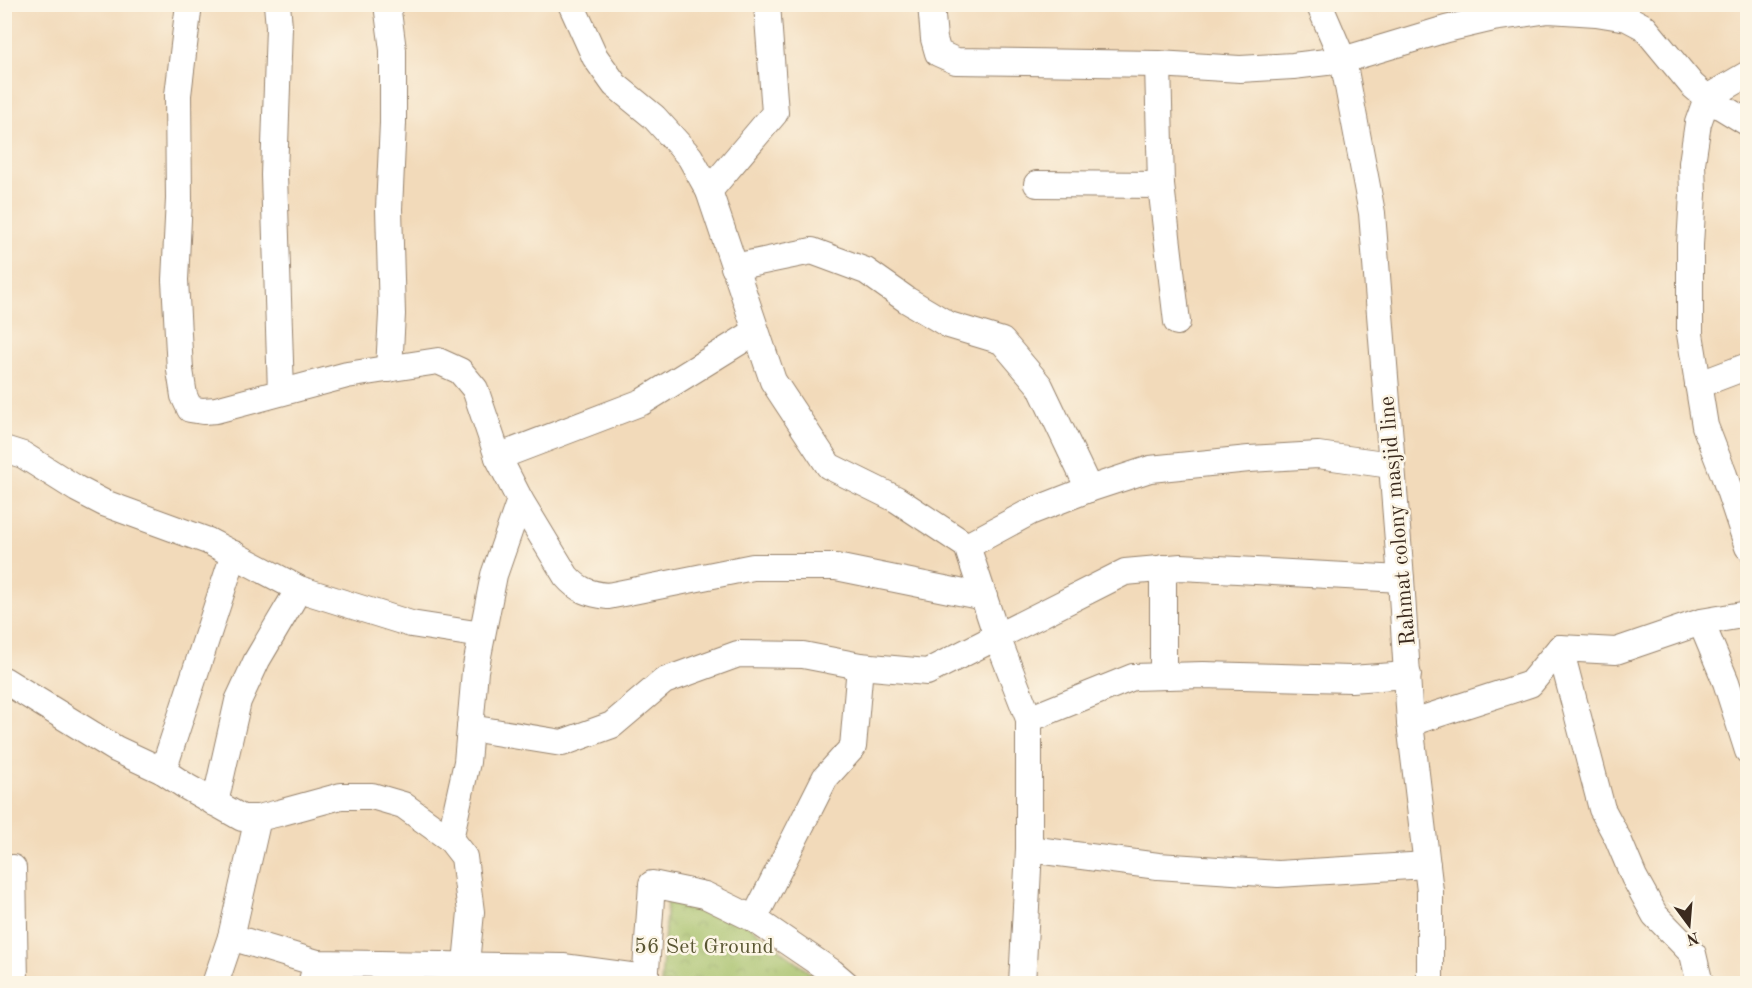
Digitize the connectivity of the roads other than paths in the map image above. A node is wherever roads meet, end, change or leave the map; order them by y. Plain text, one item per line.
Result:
1 (189, 4) edge
2 (277, 4) edge
3 (387, 4) edge
4 (571, 4) edge
5 (767, 4) edge
6 (931, 4) edge
7 (1319, 4) edge
8 (1343, 60) junction
9 (1158, 64) junction
10 (1748, 74) edge
11 (1707, 98) junction
12 (1748, 123) edge
13 (1037, 184) dead end
14 (1161, 185) junction
15 (709, 191) junction
16 (734, 267) junction
17 (1177, 322) dead end
18 (755, 332) junction
19 (1748, 366) edge
20 (389, 369) junction
21 (1698, 385) junction
22 (281, 392) junction
23 (4, 448) edge
24 (498, 457) junction
25 (1391, 465) junction
26 (1089, 489) junction
27 (520, 500) junction
28 (967, 546) junction
29 (1748, 547) edge
30 (234, 554) junction
31 (1163, 568) junction
32 (1401, 579) junction
33 (299, 589) junction
34 (984, 597) junction
35 (1748, 614) edge
36 (1701, 622) junction
37 (482, 636) junction
38 (997, 637) junction
39 (1560, 648) junction
40 (860, 666) junction
41 (1408, 675) junction
42 (1163, 676) junction
43 (4, 680) edge
44 (1029, 718) junction
45 (1410, 723) junction
46 (470, 728) junction
47 (1748, 751) edge
48 (163, 771) junction
49 (215, 804) junction
50 (258, 818) junction
51 (450, 839) junction
52 (1029, 849) junction
53 (1427, 866) junction
54 (13, 868) dead end
55 (754, 919) junction
56 (231, 937) junction
57 (314, 973) edge
58 (465, 975) edge
59 (645, 981) edge
60 (15, 984) edge
61 (215, 984) edge
62 (846, 984) edge
63 (1022, 984) edge
64 (1430, 984) edge
65 (1700, 984) edge

1 - 22 street
2 - 22 street
3 - 20 street
4 - 15 street
5 - 15 street
6 - 9 street
7 - 8 street, Rahmat colony masjid line
8 - 9 street
8 - 11 street
8 - 25 street, Rahmat colony masjid line
9 - 14 street
10 - 11 street
11 - 12 street
11 - 21 street
13 - 14 street
14 - 17 street
15 - 16 street
16 - 18 street
16 - 26 street
18 - 24 street
18 - 28 street
19 - 21 street
20 - 22 street
20 - 24 street
21 - 29 street
23 - 30 street
24 - 27 street
25 - 26 street
25 - 32 street, Rahmat colony masjid line
26 - 28 street
27 - 34 street
27 - 37 street
28 - 34 street
30 - 33 street
30 - 48 street
31 - 32 street
31 - 38 street
31 - 42 street
32 - 41 street, Rahmat colony masjid line
33 - 37 street
33 - 49 street
34 - 38 street
35 - 36 street
36 - 39 street
36 - 47 street
37 - 46 street
38 - 40 street
38 - 44 street
39 - 45 street
39 - 65 street
40 - 46 street
40 - 55 street
41 - 42 street
41 - 45 street, Rahmat colony masjid line
42 - 44 street
43 - 48 street
44 - 52 street
45 - 53 street, Rahmat colony masjid line
46 - 51 street
48 - 49 street
49 - 50 street
50 - 51 street
50 - 56 street
51 - 58 street
52 - 53 street
52 - 63 street
53 - 64 street, Rahmat colony masjid line
54 - 60 street
55 - 59 street
55 - 62 street
56 - 57 street
56 - 61 street
57 - 58 street
58 - 59 street

